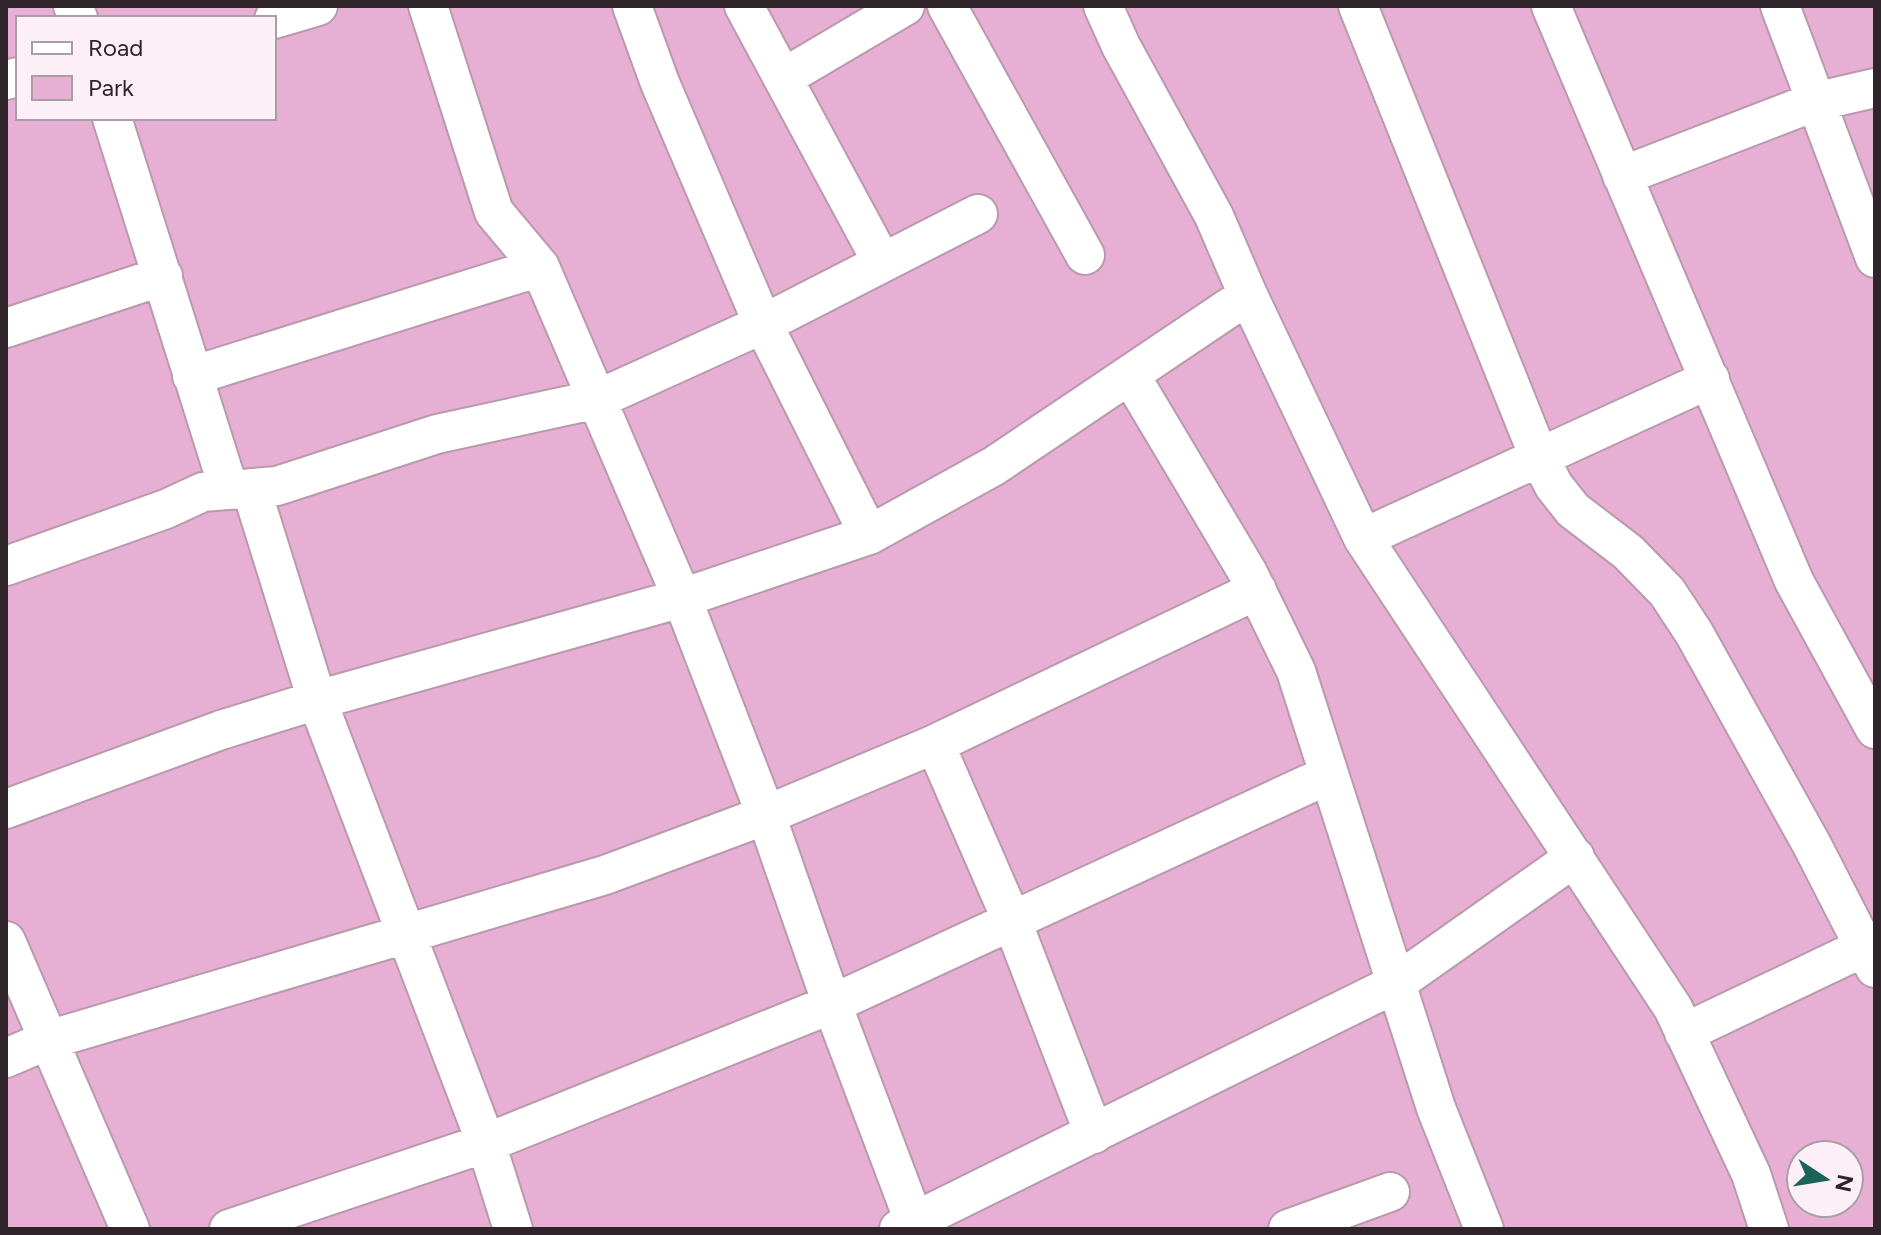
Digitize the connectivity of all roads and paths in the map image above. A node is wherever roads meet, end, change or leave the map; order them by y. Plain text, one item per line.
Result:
1 (318, 6) edge
2 (428, 6) edge
3 (632, 6) edge
4 (744, 6) edge
5 (905, 6) edge
6 (947, 6) edge
7 (1103, 6) edge
8 (1358, 6) edge
9 (1551, 6) edge
10 (1780, 6) edge
11 (276, 18) edge
12 (783, 78) junction
13 (1875, 88) edge
14 (1814, 102) junction
15 (113, 120) edge
16 (1622, 176) junction
17 (978, 214) dead end
18 (1085, 255) dead end
19 (1875, 258) edge
20 (882, 262) junction
21 (540, 267) junction
22 (163, 276) junction
23 (1248, 295) junction
24 (763, 324) junction
25 (6, 328) edge
26 (1130, 375) junction
27 (192, 376) junction
28 (1710, 379) junction
29 (598, 399) junction
30 (1539, 457) junction
31 (240, 489) junction
32 (869, 535) junction
33 (1363, 538) junction
34 (6, 566) edge
35 (1257, 590) junction
36 (682, 598) junction
37 (317, 700) junction
38 (1875, 729) edge
39 (935, 744) junction
40 (1328, 775) junction
41 (6, 809) edge
42 (766, 815) junction
43 (1575, 857) junction
44 (1012, 921) junction
45 (404, 933) junction
46 (6, 941) edge
47 (1871, 952) edge
48 (1395, 984) junction
49 (832, 1004) junction
50 (1684, 1033) junction
51 (48, 1040) junction
52 (6, 1058) edge
53 (1094, 1134) junction
54 (486, 1143) junction
55 (1390, 1192) dead end
56 (909, 1227) edge
57 (130, 1229) edge
58 (229, 1229) edge
59 (513, 1229) edge
60 (1288, 1229) edge
61 (1484, 1229) edge
62 (1769, 1229) edge

1 - 11 street
2 - 21 street
3 - 24 street
4 - 12 street
5 - 12 street
6 - 18 street
7 - 23 street
8 - 30 street
9 - 16 street
10 - 14 street
12 - 20 street
13 - 14 street
14 - 16 street
14 - 19 street
15 - 22 street
16 - 28 street
17 - 20 street
20 - 24 street
21 - 27 street
21 - 29 street
22 - 25 street
22 - 27 street
23 - 26 street
23 - 33 street
24 - 29 street
24 - 32 street
26 - 32 street
26 - 35 street
27 - 31 street
28 - 30 street
28 - 38 street
29 - 31 street
29 - 36 street
30 - 33 street
30 - 47 street
31 - 34 street
31 - 37 street
32 - 36 street
33 - 43 street
35 - 39 street
35 - 40 street
36 - 37 street
36 - 42 street
37 - 41 street
37 - 45 street
39 - 42 street
39 - 44 street
40 - 44 street
40 - 48 street
42 - 45 street
42 - 49 street
43 - 48 street
43 - 50 street
44 - 49 street
44 - 53 street
45 - 51 street
45 - 54 street
46 - 51 street
47 - 50 street
48 - 53 street
48 - 61 street
49 - 54 street
49 - 56 street
50 - 62 street
51 - 52 street
51 - 57 street
53 - 56 street
54 - 58 street
54 - 59 street
55 - 60 street

